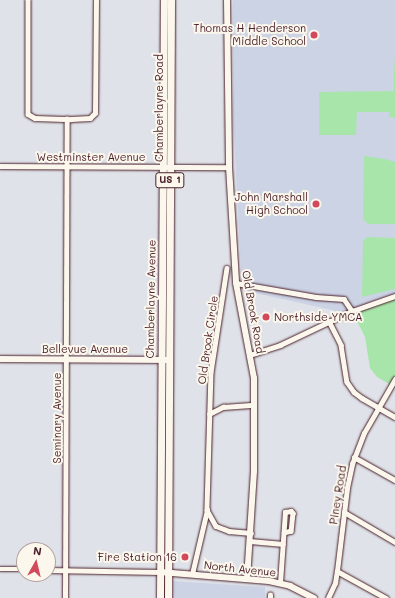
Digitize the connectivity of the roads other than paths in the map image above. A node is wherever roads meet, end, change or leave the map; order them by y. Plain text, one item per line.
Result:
1 (28, 0) edge
2 (96, 0) edge
3 (164, 0) edge
4 (171, 0) edge
5 (227, 0) edge
6 (67, 119) junction
7 (0, 166) edge
8 (67, 166) junction
9 (167, 167) junction
10 (230, 167) junction
11 (227, 268) dead end
12 (236, 283) junction
13 (395, 296) edge
14 (352, 311) junction
15 (329, 321) junction
16 (250, 355) junction
17 (0, 359) edge
18 (66, 359) junction
19 (161, 360) junction
20 (169, 360) junction
21 (395, 378) edge
22 (254, 404) junction
23 (378, 408) junction
24 (209, 414) junction
25 (395, 417) edge
26 (354, 457) junction
27 (395, 480) edge
28 (207, 510) junction
29 (344, 512) junction
30 (251, 533) junction
31 (284, 533) dead end
32 (250, 541) junction
33 (395, 542) edge
34 (283, 544) junction
35 (0, 569) edge
36 (16, 569) edge
37 (56, 570) edge
38 (65, 570) junction
39 (337, 571) junction
40 (160, 572) junction
41 (168, 573) junction
42 (192, 574) junction
43 (248, 579) junction
44 (280, 583) junction
45 (65, 598) edge
46 (160, 598) edge
47 (168, 598) edge
48 (314, 598) edge
49 (328, 598) edge
50 (386, 598) edge

1 - 6 street
2 - 6 street
3 - 9 main road, Chamberlayne Avenue / US 1
4 - 9 main road, Chamberlayne Road / US 1
5 - 10 street, Old Brook Road
6 - 8 street, Seminary Avenue
7 - 8 street, Westminster Avenue
8 - 9 street, Westminster Avenue
8 - 18 street, Seminary Avenue
9 - 10 street, Westminster Avenue
9 - 19 main road, Chamberlayne Avenue / US 1
9 - 20 main road, Chamberlayne Road / US 1
10 - 12 street, Old Brook Road
11 - 24 street, Old Brook Circle
12 - 14 street
12 - 16 street, Old Brook Road
13 - 14 street
14 - 15 street
15 - 16 street
15 - 23 street
16 - 22 street, Old Brook Road
17 - 18 street, Bellevue Avenue
18 - 19 street, Bellevue Avenue
18 - 38 street, Seminary Avenue
19 - 20 street, Bellevue Avenue
19 - 40 main road, Chamberlayne Avenue / US 1
20 - 41 main road, Chamberlayne Avenue / US 1
21 - 23 street, Piney Road
22 - 24 street
22 - 30 street, Old Brook Road
23 - 25 street
23 - 26 street, Piney Road
24 - 28 street, Old Brook Circle
26 - 27 street
26 - 29 street, Piney Road
28 - 30 street
28 - 42 street, Old Brook Circle
29 - 33 street
29 - 39 street, Piney Road
30 - 32 street, Old Brook Road
31 - 34 street
32 - 34 street
32 - 43 street, Old Brook Road
34 - 44 street
35 - 36 street
37 - 38 street
38 - 40 street
38 - 45 street, Seminary Avenue
39 - 49 street, Piney Road
39 - 50 street
40 - 41 street, North Avenue
40 - 46 main road, Chamberlayne Avenue / US 1
41 - 42 street, North Avenue
41 - 47 main road, Chamberlayne Avenue / US 1
42 - 43 street, North Avenue
43 - 44 street, North Avenue
44 - 48 street, North Avenue

